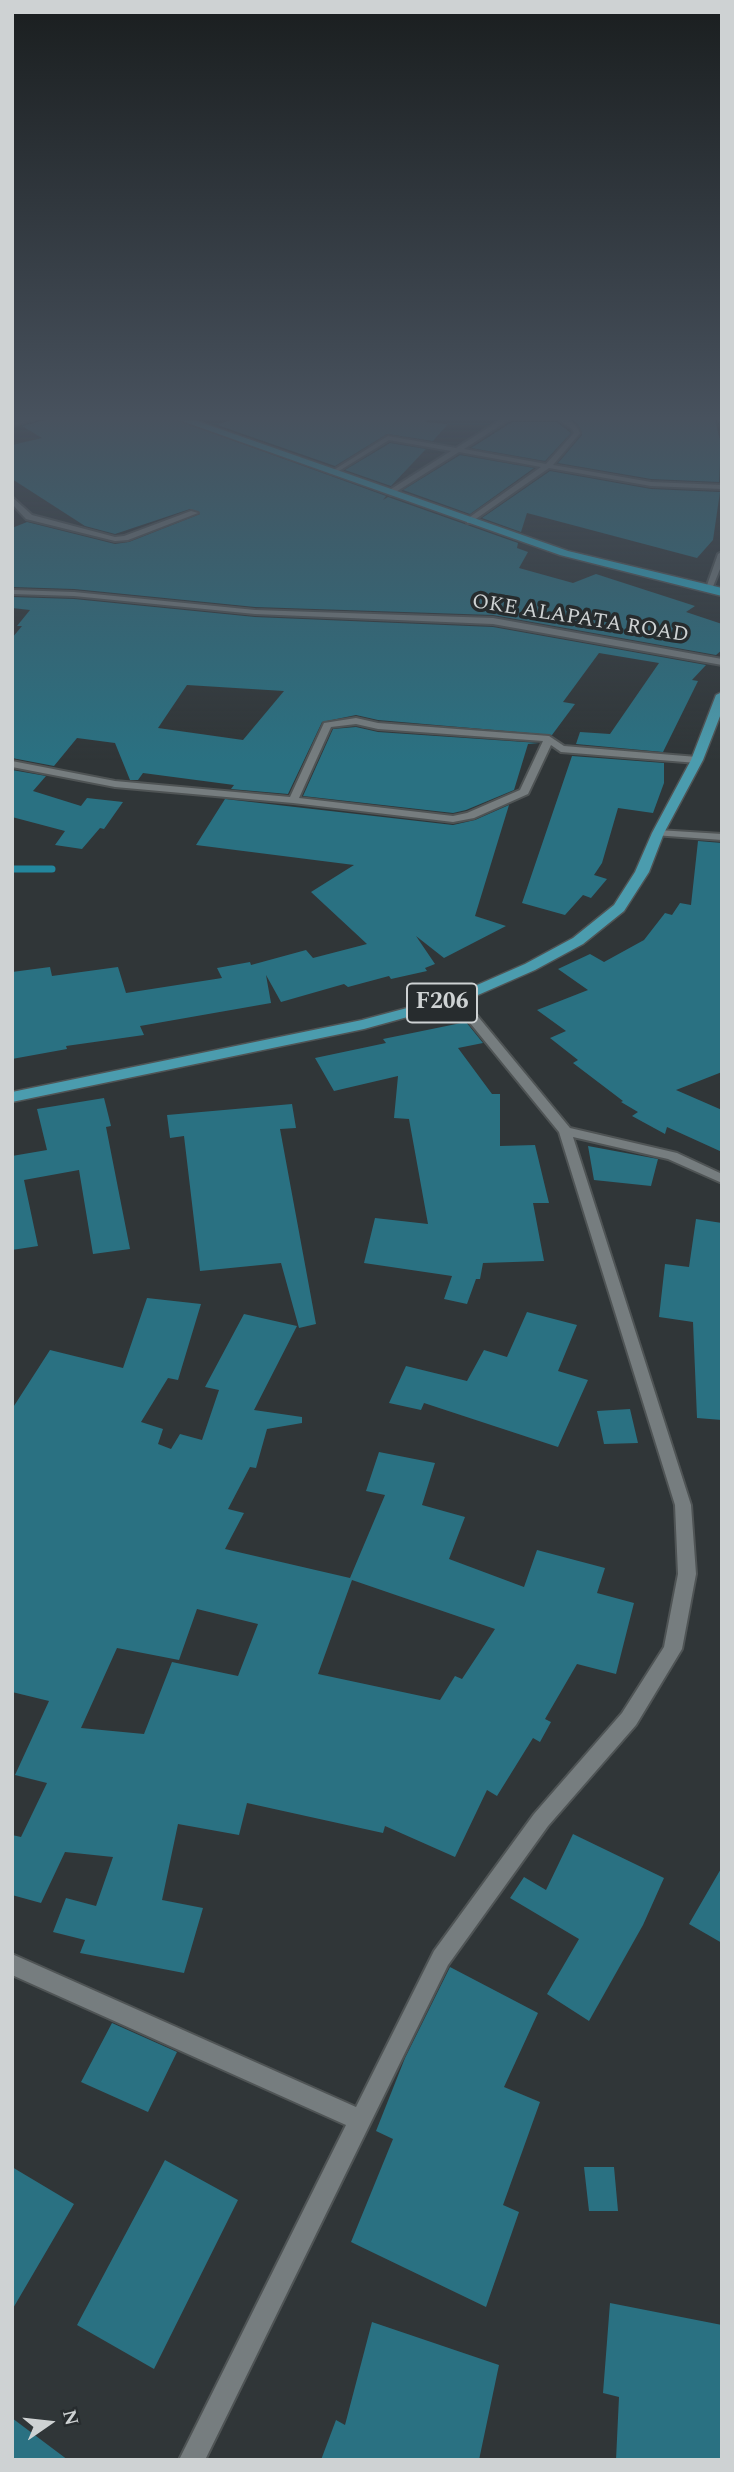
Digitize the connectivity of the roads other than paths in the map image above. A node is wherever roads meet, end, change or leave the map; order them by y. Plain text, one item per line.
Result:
1 (81, 530) edge
2 (146, 530) edge
3 (496, 530) edge
4 (722, 554) edge
5 (708, 589) junction
6 (12, 592) edge
7 (722, 592) edge
8 (722, 662) edge
9 (722, 695) edge
10 (549, 739) junction
11 (697, 760) junction
12 (12, 764) edge
13 (293, 800) junction
14 (657, 833) junction
15 (722, 837) edge
16 (457, 999) junction
17 (12, 1097) edge
18 (565, 1130) junction
19 (722, 1179) edge
20 (12, 1964) edge
21 (362, 2121) junction
22 (192, 2460) edge

1 - 2 street
3 - 5 highway
4 - 5 street
5 - 7 highway
6 - 8 street, OKE ALAPATA ROAD
9 - 11 main road, F206
10 - 11 street
10 - 13 street
10 - 13 street
11 - 14 main road, F206
12 - 13 street
14 - 15 street
14 - 16 main road, F206
16 - 17 main road, F206
16 - 18 street
18 - 19 street
18 - 21 street
20 - 21 street
21 - 22 street

